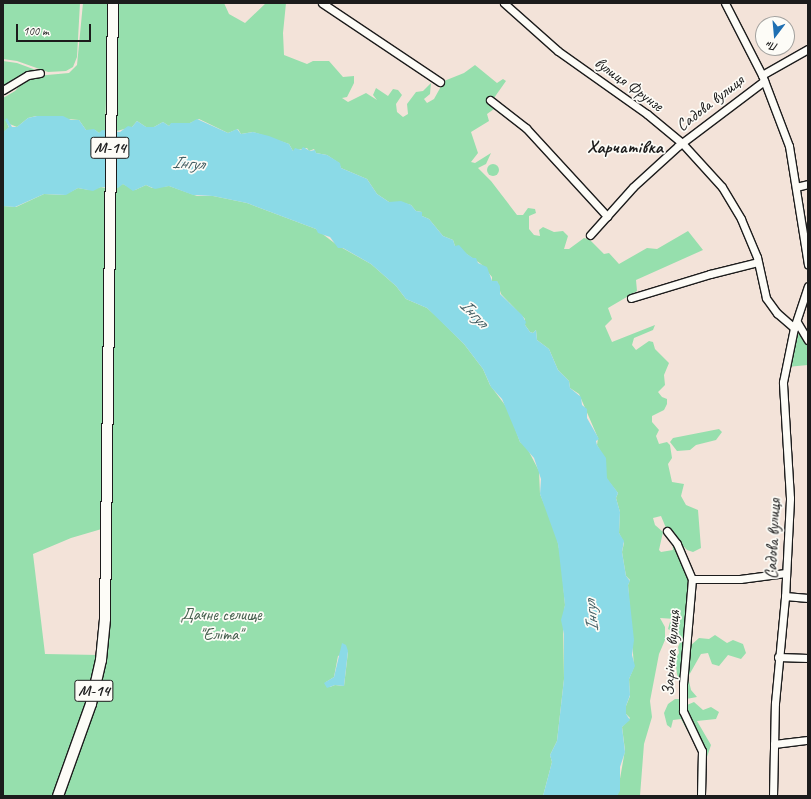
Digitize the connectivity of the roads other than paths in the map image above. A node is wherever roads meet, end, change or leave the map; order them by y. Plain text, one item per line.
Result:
1 (113, 3) edge
2 (322, 3) edge
3 (504, 3) edge
4 (725, 3) edge
5 (808, 49) edge
6 (40, 73) dead end
7 (763, 78) junction
8 (440, 82) dead end
9 (3, 90) edge
10 (490, 100) dead end
11 (682, 144) junction
12 (808, 184) edge
13 (796, 187) junction
14 (607, 216) junction
15 (806, 227) edge
16 (590, 235) dead end
17 (758, 262) junction
18 (808, 264) edge
19 (808, 286) edge
20 (631, 298) dead end
21 (796, 325) junction
22 (808, 340) edge
23 (667, 531) dead end
24 (786, 573) junction
25 (692, 579) junction
26 (785, 596) junction
27 (808, 598) edge
28 (778, 656) junction
29 (808, 658) edge
30 (808, 740) edge
31 (774, 744) junction
32 (58, 796) edge
33 (701, 796) edge
34 (773, 796) edge

1 - 32 highway, М-14
2 - 8 street
3 - 11 street, вулиця Фрунзе
4 - 7 street, Садова вулиця
5 - 7 street, Садова вулиця
6 - 9 street
7 - 11 street, Садова вулиця
7 - 13 street, Садова вулиця
10 - 14 street
11 - 14 street, Садова вулиця
11 - 17 street, вулиця Фрунзе
12 - 13 street
13 - 15 street, Садова вулиця
14 - 16 street, Садова вулиця
15 - 18 street, Садова вулиця
17 - 20 street
17 - 21 street, вулиця Фрунзе
19 - 21 street, Садова вулиця
21 - 22 street, вулиця Фрунзе
21 - 24 street, Садова вулиця
23 - 25 street, Зарічна вулиця
24 - 25 street
24 - 26 street, Садова вулиця
25 - 33 street, Зарічна вулиця
26 - 27 street
26 - 28 street, Садова вулиця
28 - 29 street
28 - 31 street, Садова вулиця
30 - 31 street
31 - 34 street, Садова вулиця

